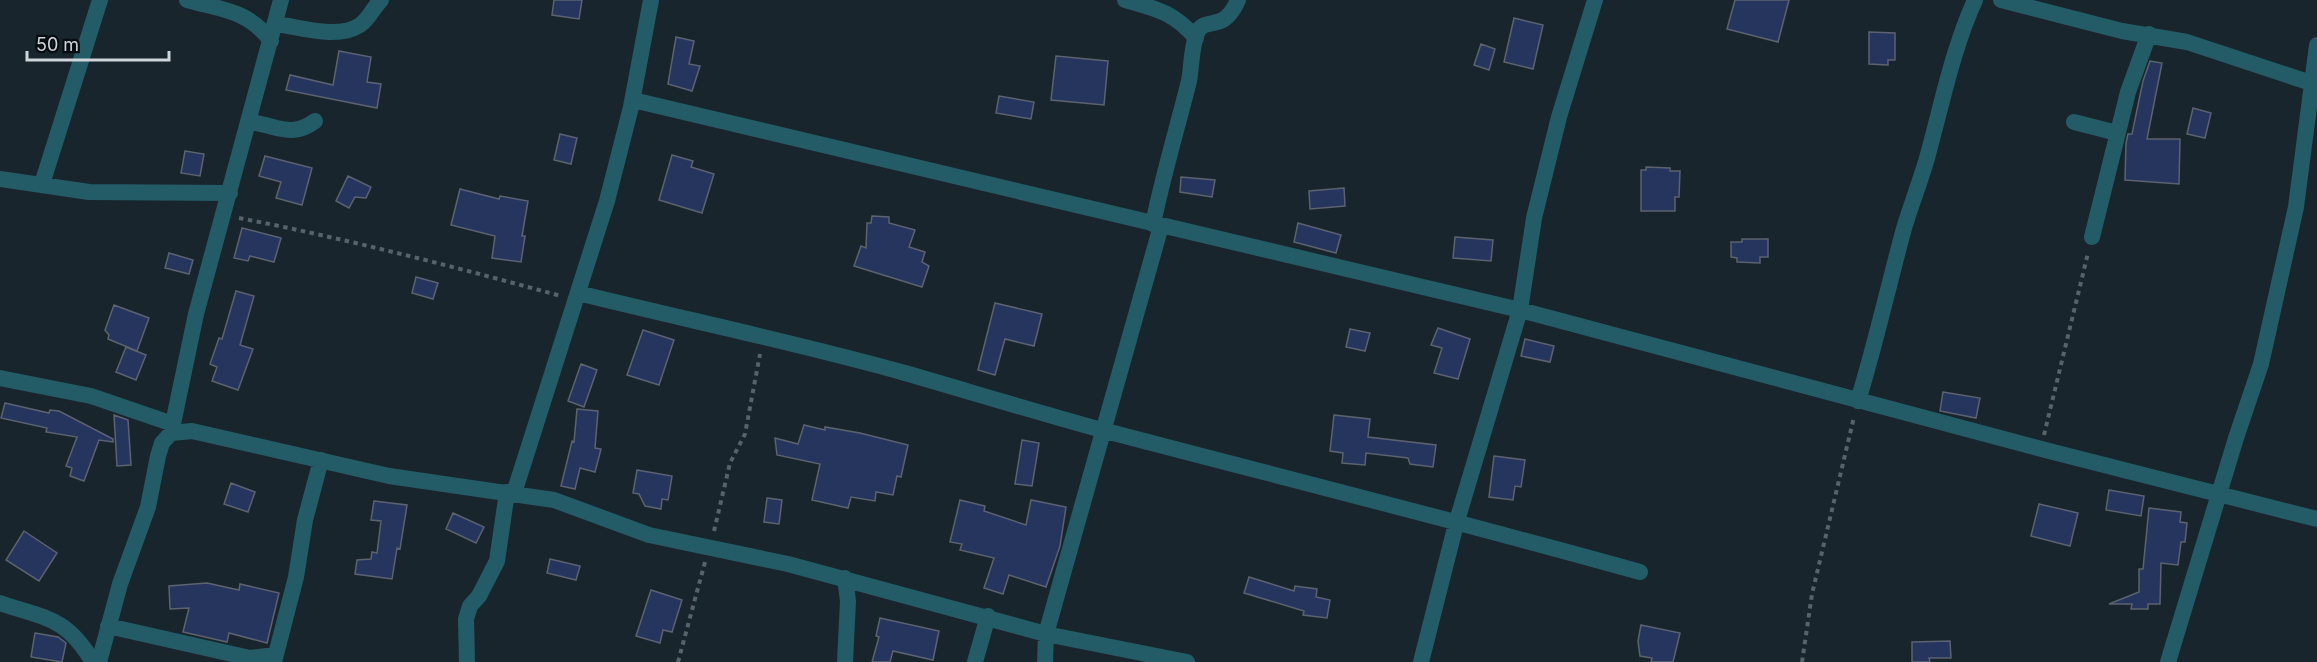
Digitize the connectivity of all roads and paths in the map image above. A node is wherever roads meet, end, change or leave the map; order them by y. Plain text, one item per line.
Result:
1 (100, 0) edge
2 (187, 0) edge
3 (281, 0) edge
4 (381, 0) edge
5 (651, 0) edge
6 (1125, 0) edge
7 (1238, 0) edge
8 (1595, 0) edge
9 (1975, 0) edge
10 (2001, 0) edge
11 (213, 4) edge
12 (276, 24) junction
13 (2149, 34) junction
14 (1196, 38) junction
15 (271, 41) junction
16 (2317, 45) edge
17 (2315, 64) edge
18 (2315, 84) edge
19 (633, 100) junction
20 (315, 121) dead end
21 (249, 122) junction
22 (2074, 122) dead end
23 (2117, 133) junction
24 (0, 179) edge
25 (42, 184) junction
26 (230, 194) junction
27 (224, 215) junction
28 (1157, 225) junction
29 (2092, 237) joint
30 (577, 297) junction
31 (1520, 310) junction
32 (764, 339) junction
33 (0, 378) edge
34 (1858, 400) junction
35 (172, 428) junction
36 (1103, 430) junction
37 (2040, 448) junction
38 (321, 460) junction
39 (2219, 492) junction
40 (511, 493) junction
41 (2317, 519) edge
42 (1456, 524) junction
43 (709, 548) junction
44 (1640, 572) dead end
45 (845, 578) junction
46 (0, 603) edge
47 (988, 616) junction
48 (108, 626) junction
49 (1046, 634) junction
50 (274, 659) edge
51 (93, 662) edge
52 (99, 662) edge
53 (467, 662) edge
54 (678, 662) edge
55 (845, 662) edge
56 (975, 662) edge
57 (1045, 662) edge
58 (1187, 662) edge
59 (1421, 662) edge
60 (1802, 662) edge
61 (2168, 662) edge

1 - 25 street
2 - 11 street
3 - 12 street
4 - 12 street
5 - 19 street
6 - 14 street
7 - 14 street
8 - 31 street
9 - 34 street
10 - 13 street
11 - 15 street
12 - 15 street
13 - 18 street
13 - 23 street
14 - 28 street
15 - 21 street
16 - 17 street
17 - 18 street
18 - 39 street
19 - 28 street
19 - 30 street
20 - 21 street
21 - 26 street
22 - 23 street
23 - 29 street
24 - 25 street
25 - 26 street
26 - 27 street
27 - 30 path
27 - 35 street
28 - 31 street
28 - 36 street
29 - 37 path
30 - 32 street
30 - 40 street
31 - 34 street
31 - 42 street
32 - 36 street
32 - 43 path
33 - 35 street
34 - 37 street
34 - 60 path
35 - 38 street
35 - 48 street
36 - 42 street
36 - 49 street
37 - 39 street
38 - 40 street
38 - 50 street
39 - 41 street
39 - 61 street
40 - 43 street
40 - 53 street
42 - 44 street
42 - 59 street
43 - 45 street
43 - 54 path
45 - 47 street
45 - 55 street
46 - 51 street
47 - 49 street
47 - 56 street
48 - 50 street
48 - 52 street
49 - 57 street
49 - 58 street

